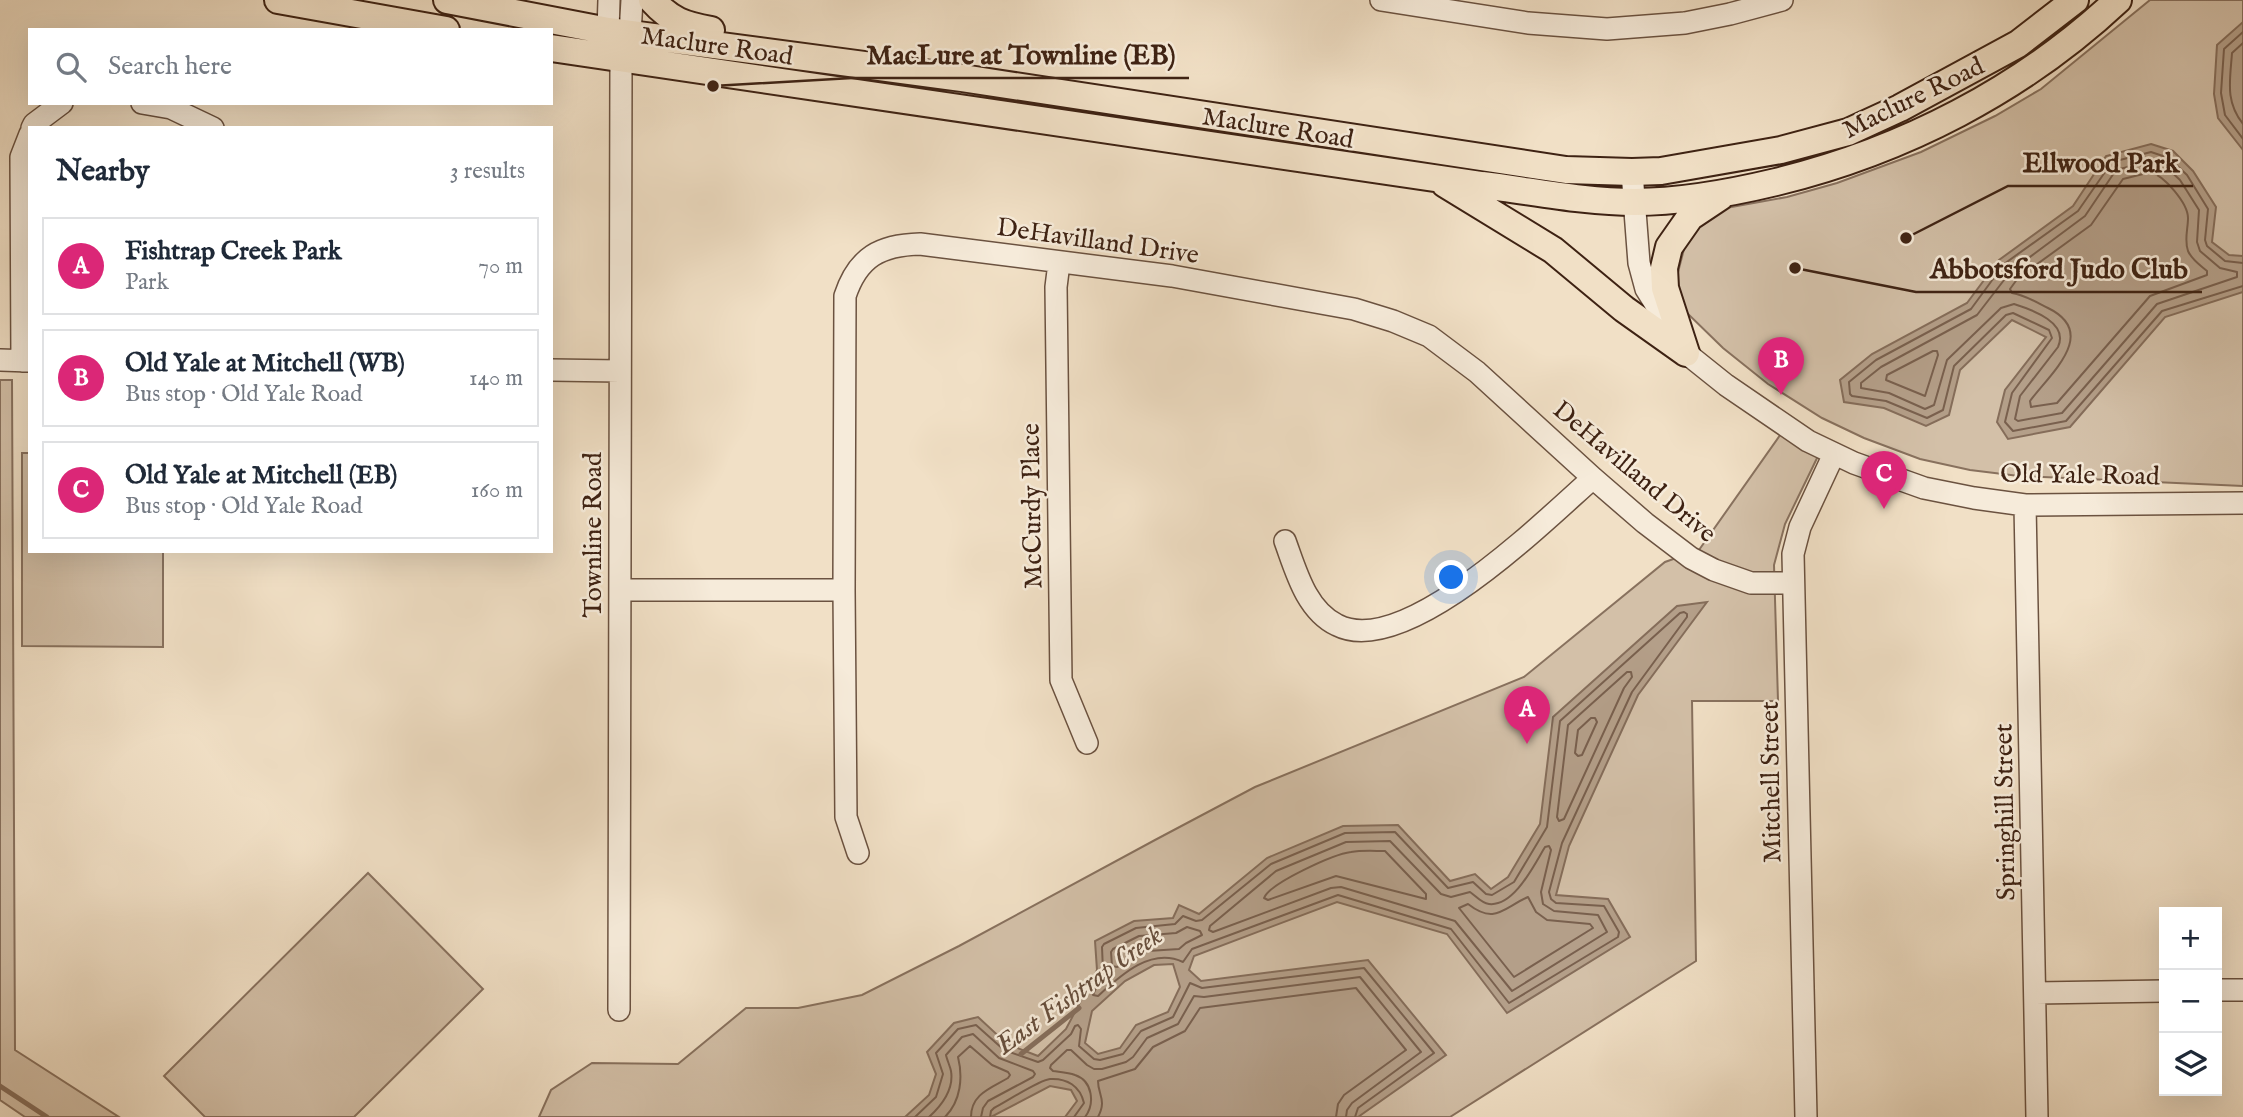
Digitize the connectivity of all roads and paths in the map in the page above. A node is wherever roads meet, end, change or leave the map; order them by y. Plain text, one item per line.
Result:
1 (278, 0) edge
2 (447, 0) edge
3 (609, 0) edge
4 (632, 0) edge
5 (652, 0) edge
6 (1381, 0) edge
7 (1782, 0) edge
8 (2076, 0) edge
9 (2118, 0) edge
10 (1728, 7) edge
11 (435, 28) edge
12 (619, 32) junction
13 (553, 48) edge
14 (756, 50) junction
15 (621, 60) junction
16 (59, 105) edge
17 (153, 105) edge
18 (33, 126) edge
19 (209, 126) edge
20 (28, 139) edge
21 (1632, 172) junction
22 (1434, 177) junction
23 (1724, 194) junction
24 (1635, 202) junction
25 (1059, 263) junction
26 (1686, 353) junction
27 (0, 360) edge
28 (26, 361) edge
29 (553, 370) edge
30 (620, 371) junction
31 (1834, 454) junction
32 (1593, 478) junction
33 (2243, 503) edge
34 (2025, 505) junction
35 (1286, 541) dead end
36 (1793, 583) junction
37 (620, 590) junction
38 (844, 590) junction
39 (1087, 743) dead end
40 (858, 853) dead end
41 (2222, 990) edge
42 (2243, 990) edge
43 (2159, 991) edge
44 (2036, 993) junction
45 (620, 1010) dead end
46 (1806, 1117) edge
47 (2037, 1117) edge

1 - 11 main road
2 - 12 main road, Maclure Road
3 - 12 street, Townline Road
4 - 12 street, Townline Road
5 - 14 main road
6 - 10 street
7 - 10 street
8 - 21 main road, Maclure Road
9 - 23 main road, Maclure Road
12 - 14 main road, Maclure Road
12 - 15 street, Townline Road
13 - 15 main road, Maclure Road
14 - 21 main road, Maclure Road
15 - 22 main road, Maclure Road
15 - 30 street, Townline Road
16 - 18 street
17 - 19 street
20 - 28 street
21 - 24 street, Old Yale Road
22 - 24 main road, Maclure Road
22 - 26 main road
23 - 24 main road, Maclure Road
23 - 26 main road
24 - 26 street, Old Yale Road
25 - 32 street, DeHavilland Drive
25 - 38 street, DeHavilland Drive
25 - 39 street, McCurdy Place
26 - 31 street, Old Yale Road
27 - 28 street
29 - 30 street
30 - 37 street, Townline Road
31 - 34 street, Old Yale Road
31 - 36 street, Mitchell Street
32 - 35 street
32 - 36 street, DeHavilland Drive
33 - 34 street, Old Yale Road
34 - 44 street, Springhill Street
36 - 46 street, Mitchell Street
37 - 38 street
37 - 45 street, Townline Road
38 - 40 street, DeHavilland Drive
41 - 42 street
43 - 44 street
44 - 47 street, Springhill Street

